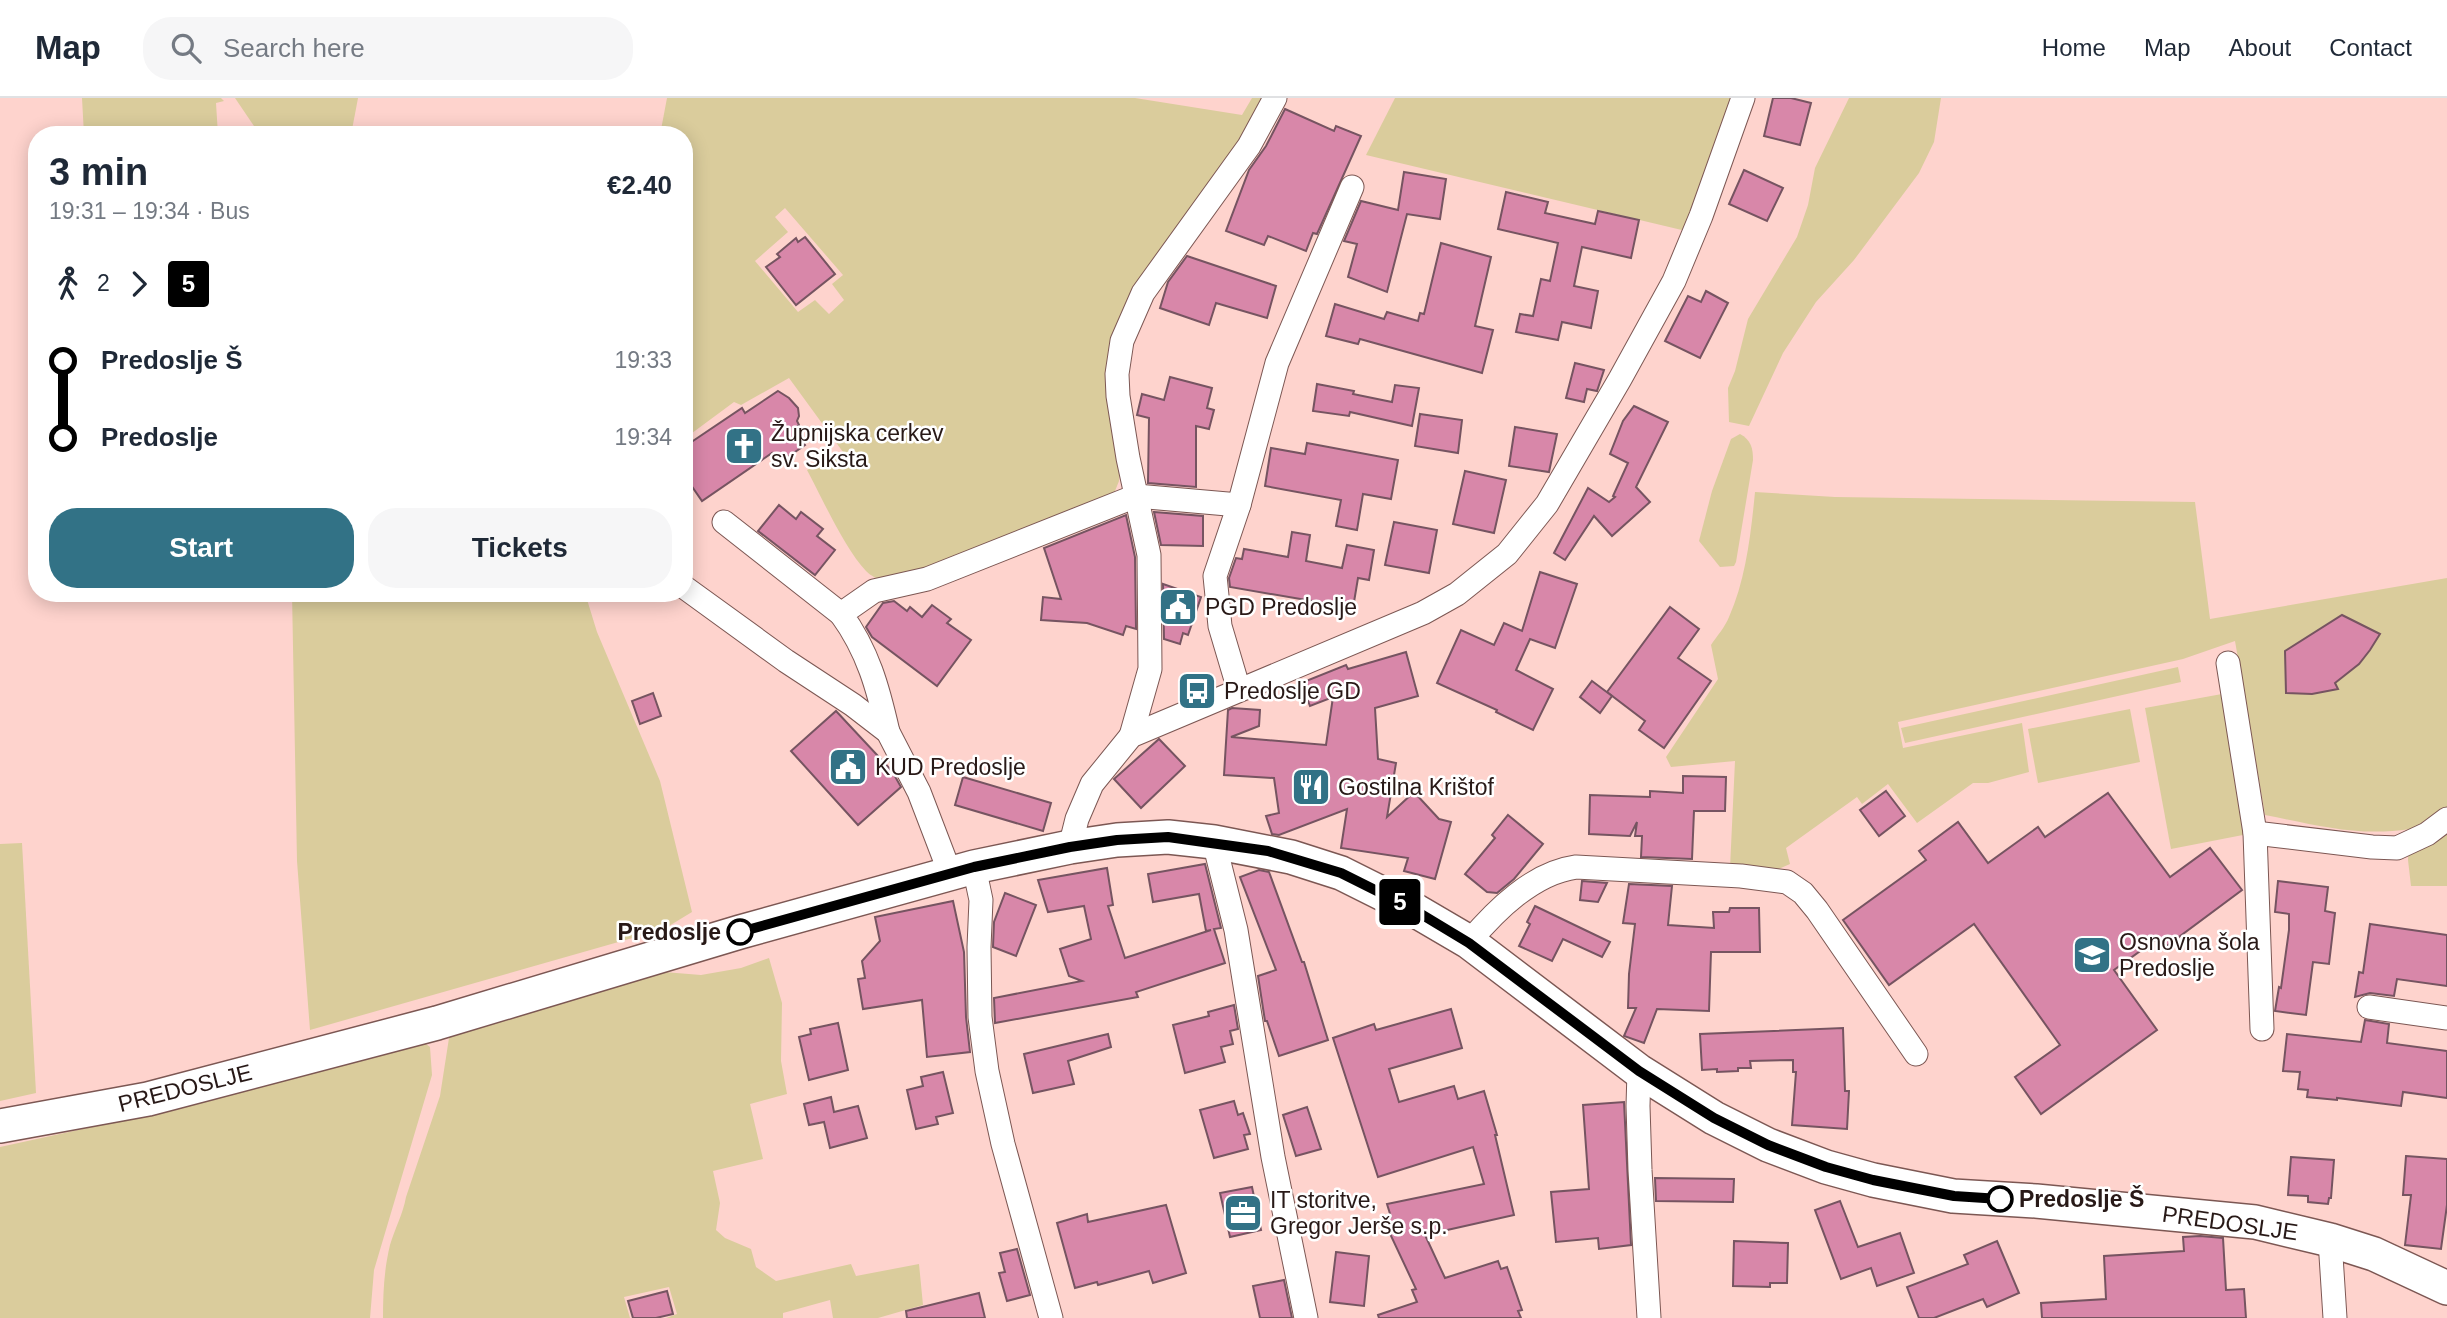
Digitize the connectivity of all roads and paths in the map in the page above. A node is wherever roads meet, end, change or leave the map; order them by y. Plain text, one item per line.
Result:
1 (1275, 98) edge
2 (1743, 98) edge
3 (1352, 187) dead end
4 (1136, 496) junction
5 (1239, 505) junction
6 (724, 522) dead end
7 (693, 594) edge
8 (841, 614) junction
9 (2228, 663) dead end
10 (1239, 690) junction
11 (888, 732) junction
12 (1131, 736) junction
13 (2447, 819) edge
14 (2255, 833) junction
15 (1214, 842) junction
16 (1070, 847) junction
17 (962, 870) junction
18 (1469, 943) junction
19 (2369, 1007) dead end
20 (2447, 1018) edge
21 (2262, 1029) dead end
22 (1916, 1054) dead end
23 (1639, 1071) junction
24 (0, 1126) edge
25 (2330, 1240) junction
26 (2447, 1288) edge
27 (1051, 1318) edge
28 (1307, 1318) edge
29 (1649, 1318) edge
30 (2335, 1318) edge

1 - 4 street
2 - 10 street
3 - 5 street
4 - 5 street
4 - 8 street
4 - 12 street
5 - 10 street
6 - 8 street
7 - 11 street
8 - 11 street
9 - 14 street
10 - 12 street
11 - 17 street
12 - 16 street
13 - 14 street
14 - 21 street
15 - 16 street, PREDOSLJE
15 - 18 street, PREDOSLJE
15 - 28 street
16 - 17 street, PREDOSLJE
17 - 24 street, PREDOSLJE
17 - 27 street
18 - 22 street
18 - 23 street, PREDOSLJE
19 - 20 street
23 - 25 street, PREDOSLJE
23 - 29 street
25 - 26 street, PREDOSLJE
25 - 30 street

